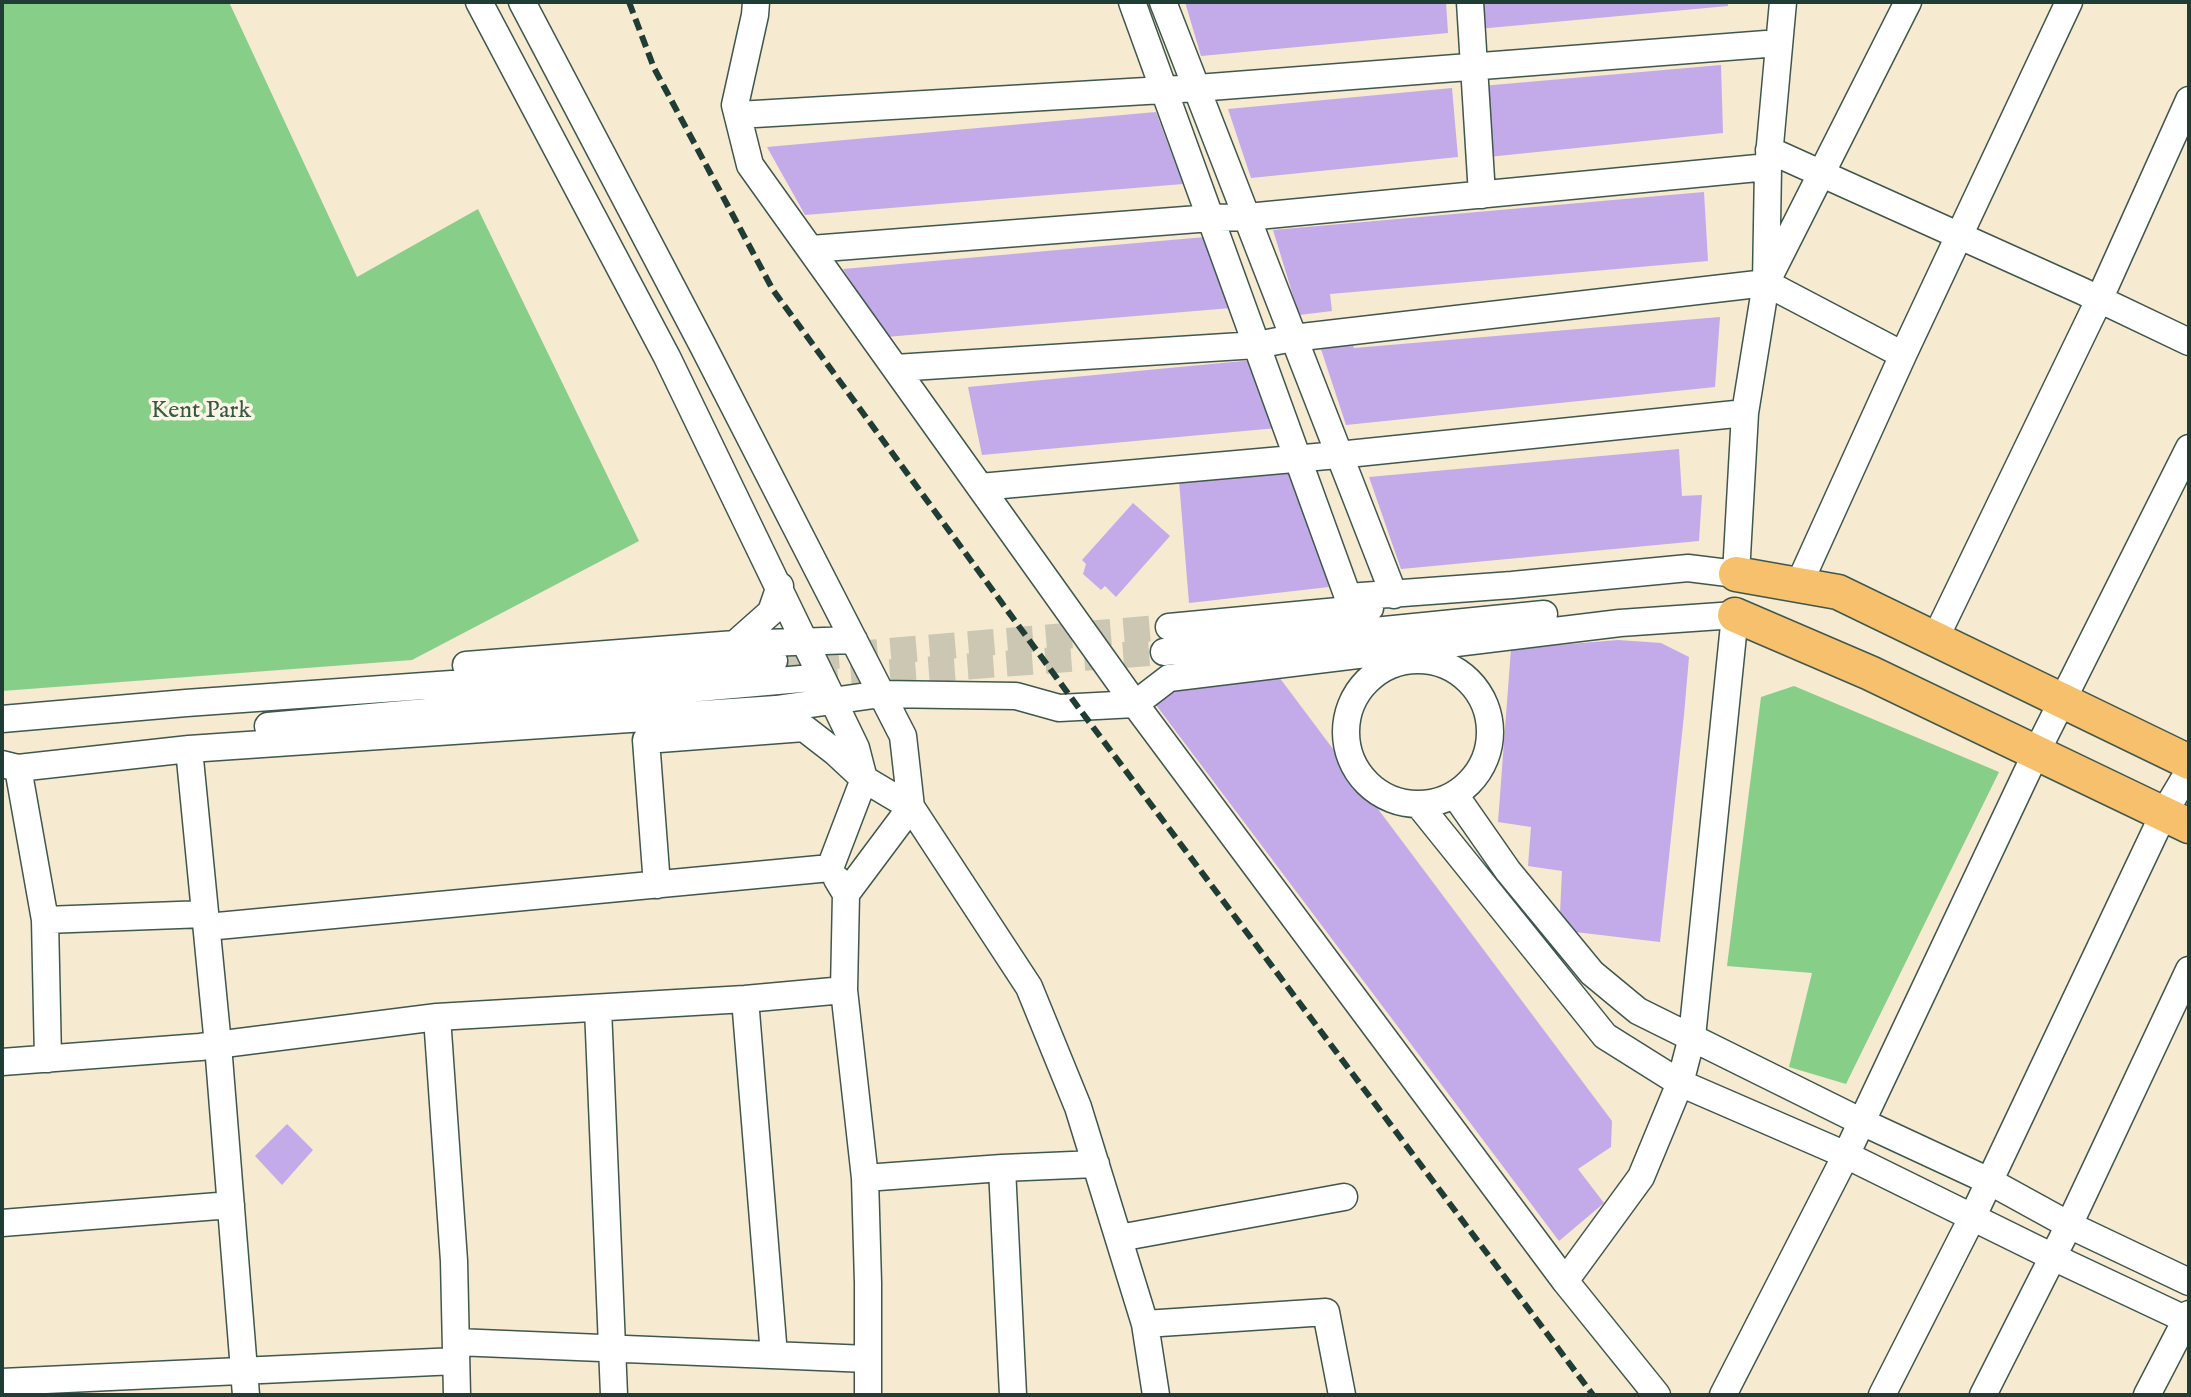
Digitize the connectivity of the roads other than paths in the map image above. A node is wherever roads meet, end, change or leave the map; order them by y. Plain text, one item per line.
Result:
1 (479, 2) edge
2 (522, 2) edge
3 (756, 2) edge
4 (1132, 2) edge
5 (1163, 2) edge
6 (1470, 2) edge
7 (1783, 2) edge
8 (1908, 2) edge
9 (2069, 2) edge
10 (1779, 43) junction
11 (1474, 67) junction
12 (1197, 88) junction
13 (1163, 89) junction
14 (2189, 100) edge
15 (738, 115) junction
16 (1768, 159) junction
17 (1823, 174) junction
18 (1482, 195) junction
19 (1247, 217) junction
20 (1211, 218) junction
21 (1958, 235) junction
22 (811, 249) junction
23 (1766, 283) junction
24 (2099, 300) junction
25 (1293, 338) junction
26 (2189, 342) edge
27 (1257, 345) junction
28 (1903, 355) junction
29 (895, 368) junction
30 (1745, 413) junction
31 (2189, 448) edge
32 (1338, 455) junction
33 (1298, 457) junction
34 (980, 487) junction
35 (1736, 574) junction
36 (1799, 584) junction
37 (780, 586) junction
38 (1394, 595) junction
39 (1735, 615) junction
40 (1935, 639) junction
41 (854, 640) junction
42 (806, 641) junction
43 (735, 644) junction
44 (774, 661) tunnel mouth
45 (812, 678) tunnel mouth
46 (881, 694) junction
47 (834, 701) junction
48 (2062, 701) junction
49 (186, 703) junction
50 (1135, 704) junction
51 (2, 719) edge
52 (189, 749) junction
53 (2037, 751) junction
54 (7, 761) edge
55 (2189, 762) edge
56 (2189, 771) edge
57 (864, 779) junction
58 (1455, 795) junction
59 (1419, 805) junction
60 (911, 807) junction
61 (2176, 820) edge
62 (830, 868) junction
63 (657, 885) junction
64 (846, 894) junction
65 (45, 920) junction
66 (206, 920) junction
67 (2189, 970) edge
68 (844, 990) junction
69 (745, 999) junction
70 (598, 1008) junction
71 (437, 1017) junction
72 (1692, 1037) junction
73 (218, 1045) junction
74 (48, 1059) junction
75 (2, 1062) edge
76 (1680, 1083) junction
77 (1862, 1122) junction
78 (1846, 1155) junction
79 (1096, 1164) junction
80 (1002, 1168) junction
81 (865, 1178) junction
82 (1989, 1181) junction
83 (1344, 1197) dead end
84 (231, 1205) junction
85 (1972, 1218) junction
86 (2, 1223) edge
87 (2069, 1225) junction
88 (1119, 1238) junction
89 (2053, 1257) junction
90 (1565, 1281) junction
91 (2189, 1282) edge
92 (2188, 1318) edge
93 (1145, 1324) junction
94 (613, 1348) junction
95 (456, 1352) junction
96 (774, 1355) junction
97 (868, 1359) junction
98 (245, 1383) edge
99 (4, 1386) edge
100 (457, 1395) edge
101 (614, 1395) edge
102 (868, 1395) edge
103 (1013, 1395) edge
104 (1156, 1395) edge
105 (1342, 1395) edge
106 (1657, 1395) edge
107 (1723, 1395) edge
108 (1882, 1395) edge
109 (1983, 1395) edge
110 (2147, 1395) edge

1 - 37 street
2 - 41 street
3 - 15 street
4 - 13 street
5 - 12 street
6 - 11 street
7 - 10 street
8 - 17 street
9 - 21 street
10 - 11 street
10 - 16 street
11 - 12 street
11 - 18 street
12 - 13 street
12 - 19 street
13 - 15 street
13 - 20 street
14 - 24 street
15 - 22 street
16 - 17 street
16 - 18 street
16 - 23 street
17 - 21 street
17 - 23 street
18 - 19 street
19 - 20 street
19 - 25 street
20 - 22 street
20 - 27 street
21 - 24 street
21 - 28 street
22 - 29 street
23 - 25 street
23 - 28 street
23 - 30 street
24 - 26 street
24 - 40 street
25 - 27 street
25 - 32 street
27 - 29 street
27 - 33 street
28 - 36 street
29 - 34 street
30 - 32 street
30 - 35 street
31 - 48 street
32 - 33 street
32 - 38 street
33 - 34 street
33 - 38 street
34 - 50 street
35 - 36 main road
35 - 38 street
35 - 39 street
36 - 40 main road
37 - 42 street
37 - 43 street
39 - 50 street
39 - 53 main road
39 - 72 street
40 - 48 main road
41 - 42 street
41 - 46 street
42 - 43 street
42 - 47 street
43 - 49 street
44 - 49 street
45 - 54 street
46 - 47 street
46 - 50 street
46 - 60 street
47 - 52 street
47 - 57 street
48 - 53 street
48 - 55 main road
49 - 51 street
50 - 90 street
52 - 54 street
52 - 66 street
53 - 61 main road
53 - 77 street
54 - 65 street
56 - 61 street
57 - 60 street
57 - 62 street
57 - 63 street
58 - 59 street
58 - 59 street
58 - 72 street
59 - 76 street
60 - 64 street
60 - 79 street
61 - 82 street
62 - 63 street
62 - 64 street
63 - 66 street
64 - 68 street
65 - 66 street
65 - 74 street
66 - 73 street
67 - 87 street
68 - 69 street
68 - 81 street
69 - 70 street
69 - 96 street
70 - 71 street
70 - 94 street
71 - 73 street
71 - 95 street
72 - 76 street
72 - 77 street
73 - 74 street
73 - 84 street
74 - 75 street
76 - 78 street
76 - 90 street
77 - 78 street
77 - 82 street
78 - 85 street
78 - 107 street
79 - 80 street
79 - 88 street
80 - 81 street
80 - 103 street
81 - 97 street
82 - 85 street
82 - 87 street
83 - 88 street
84 - 86 street
84 - 98 street
85 - 89 street
85 - 108 street
87 - 89 street
87 - 91 street
88 - 93 street
89 - 92 street
89 - 109 street
90 - 106 street
92 - 110 street
93 - 104 street
93 - 105 street
94 - 95 street
94 - 96 street
94 - 101 street
95 - 98 street
95 - 100 street
96 - 97 street
97 - 102 street
98 - 99 street

